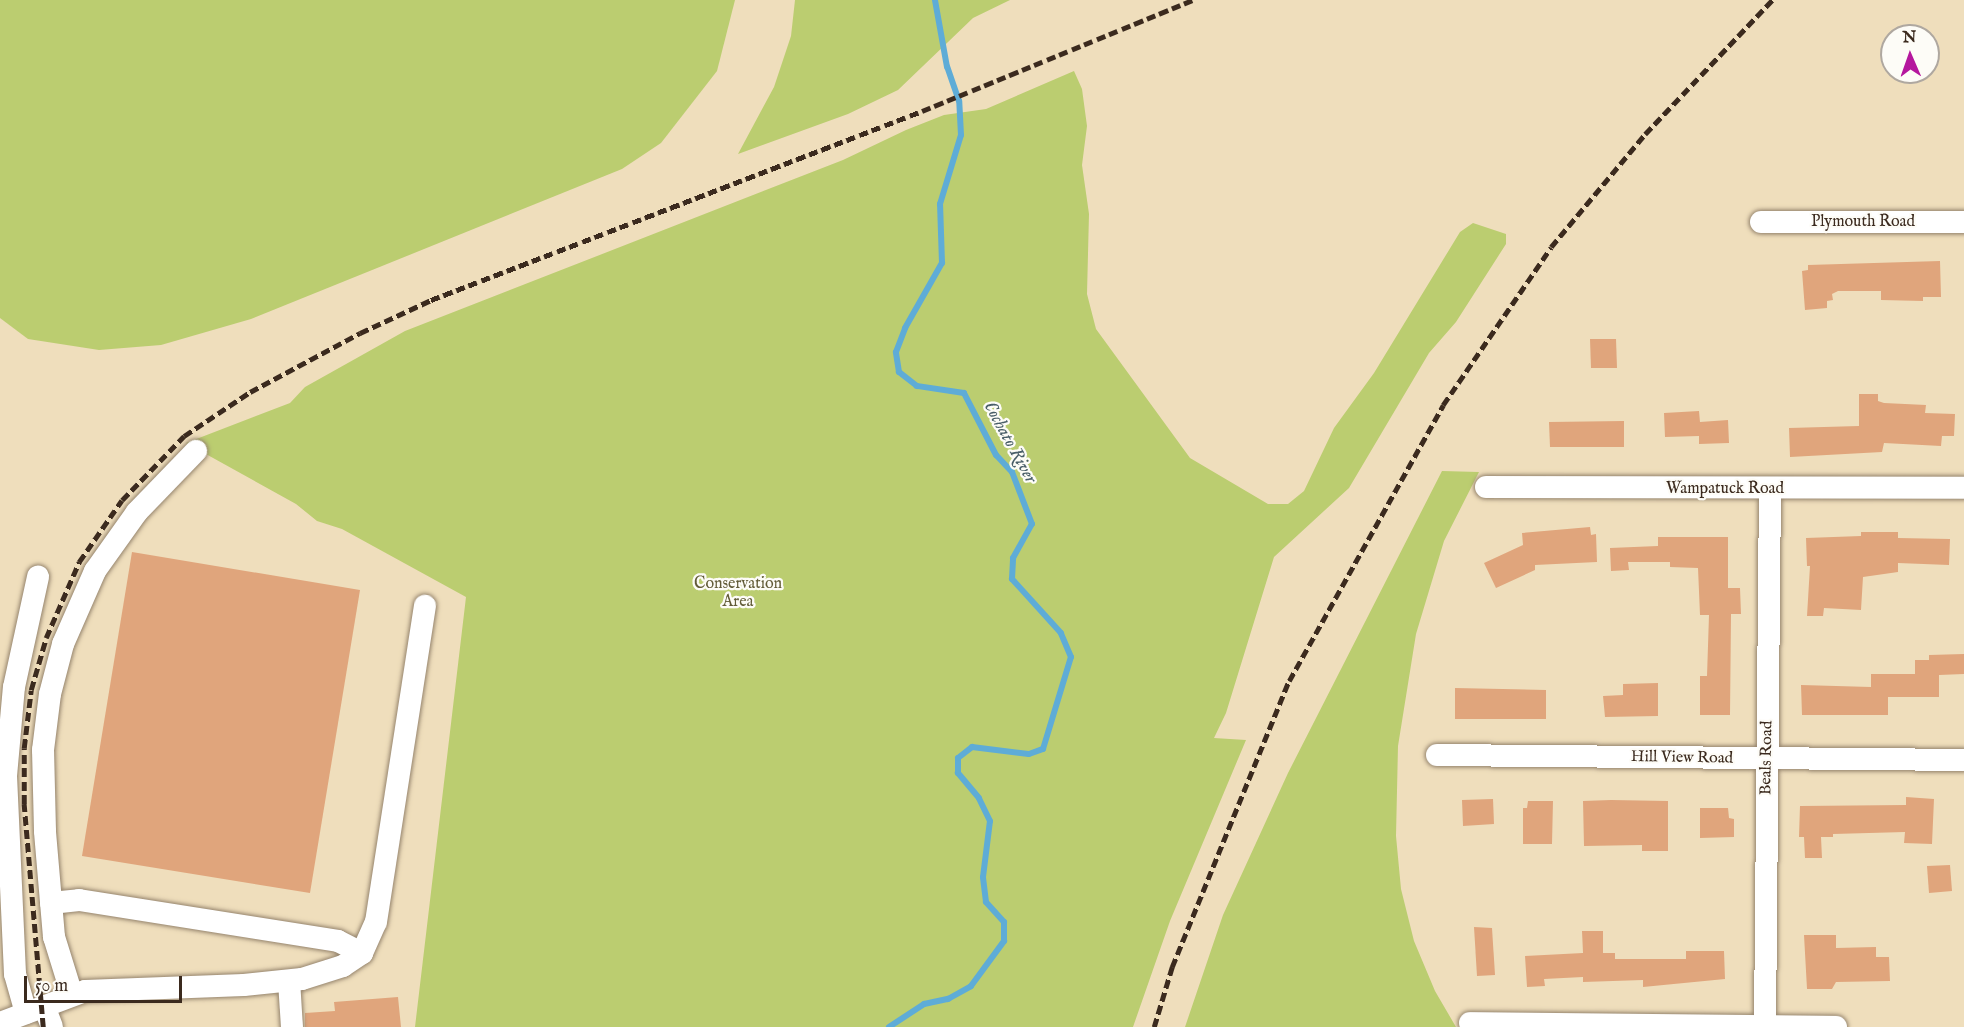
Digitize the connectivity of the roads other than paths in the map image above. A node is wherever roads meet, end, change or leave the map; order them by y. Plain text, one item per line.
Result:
1 (1761, 222) dead end
2 (1964, 222) edge
3 (196, 451) dead end
4 (1486, 487) dead end
5 (1964, 488) edge
6 (1770, 490) junction
7 (38, 576) dead end
8 (425, 606) dead end
9 (1437, 755) dead end
10 (1767, 759) junction
11 (1964, 760) edge
12 (51, 903) junction
13 (362, 953) junction
14 (289, 981) junction
15 (72, 995) junction
16 (35, 1009) junction
17 (0, 1023) edge
18 (1470, 1023) dead end
19 (1765, 1026) edge
20 (52, 1027) edge
21 (292, 1027) edge
22 (1836, 1027) edge

1 - 2 street, Plymouth Road
3 - 12 street
4 - 6 street, Wampatuck Road
5 - 6 street, Wampatuck Road
6 - 10 street, Beals Road
7 - 16 street
8 - 13 street
9 - 10 street, Hill View Road
10 - 11 street, Hill View Road
10 - 19 street, Beals Road
12 - 13 street
12 - 15 street
13 - 14 street
14 - 15 street
14 - 21 street
15 - 16 street
16 - 17 street
16 - 20 street
18 - 19 street
19 - 22 street

